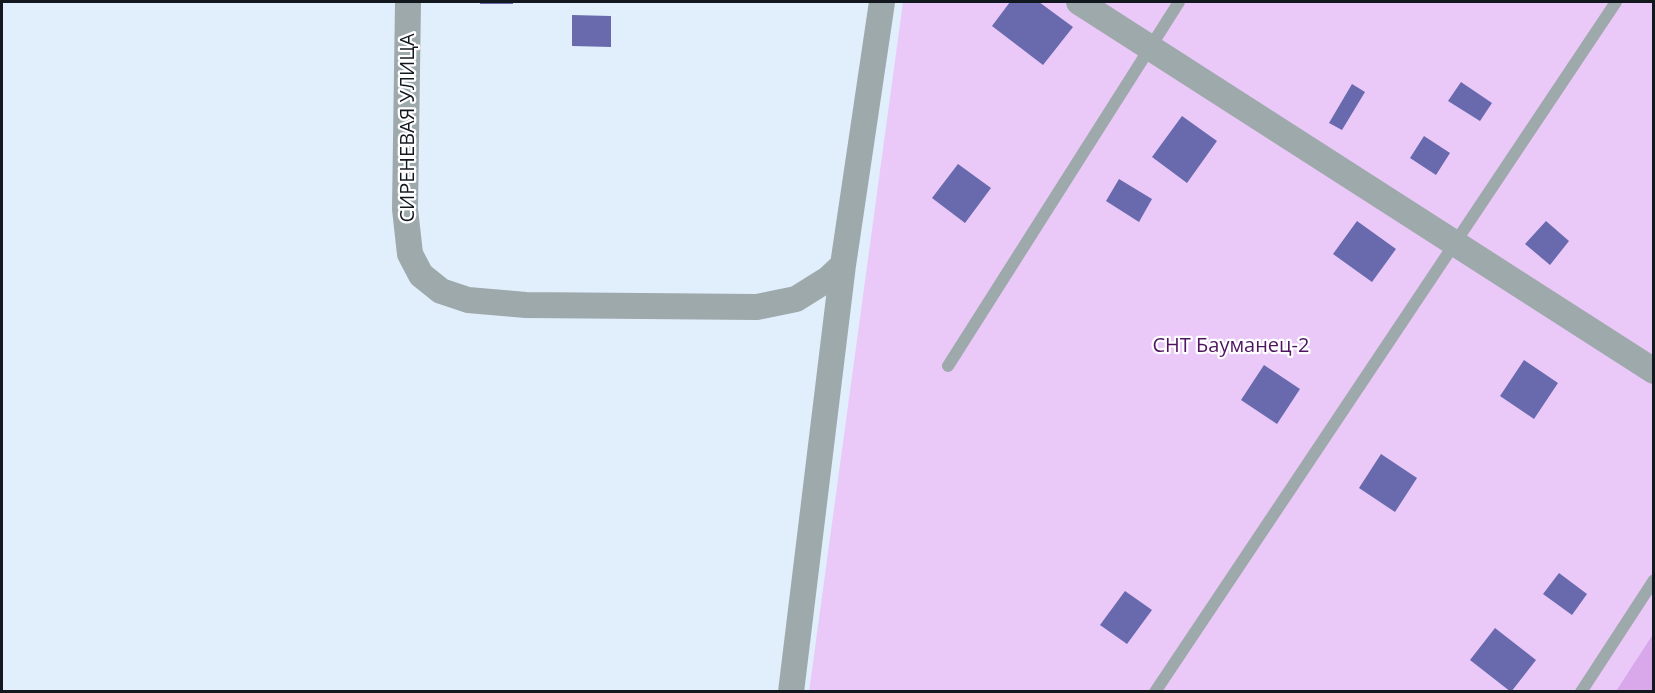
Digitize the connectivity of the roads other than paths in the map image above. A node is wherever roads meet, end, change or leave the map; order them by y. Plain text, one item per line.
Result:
1 (408, 2) edge
2 (882, 2) edge
3 (1079, 2) edge
4 (1179, 2) edge
5 (1616, 2) edge
6 (1149, 47) junction
7 (1455, 243) junction
8 (843, 265) junction
9 (948, 366) dead end
10 (1653, 371) edge
11 (1653, 580) edge
12 (791, 692) edge
13 (1155, 692) edge
14 (1581, 692) edge

1 - 8 street, СИРЕНЕВАЯ УЛИЦА
2 - 8 street
3 - 6 street
4 - 6 lane
5 - 7 lane
6 - 7 street
6 - 9 lane
7 - 10 street
7 - 13 lane
8 - 12 street
11 - 14 lane

